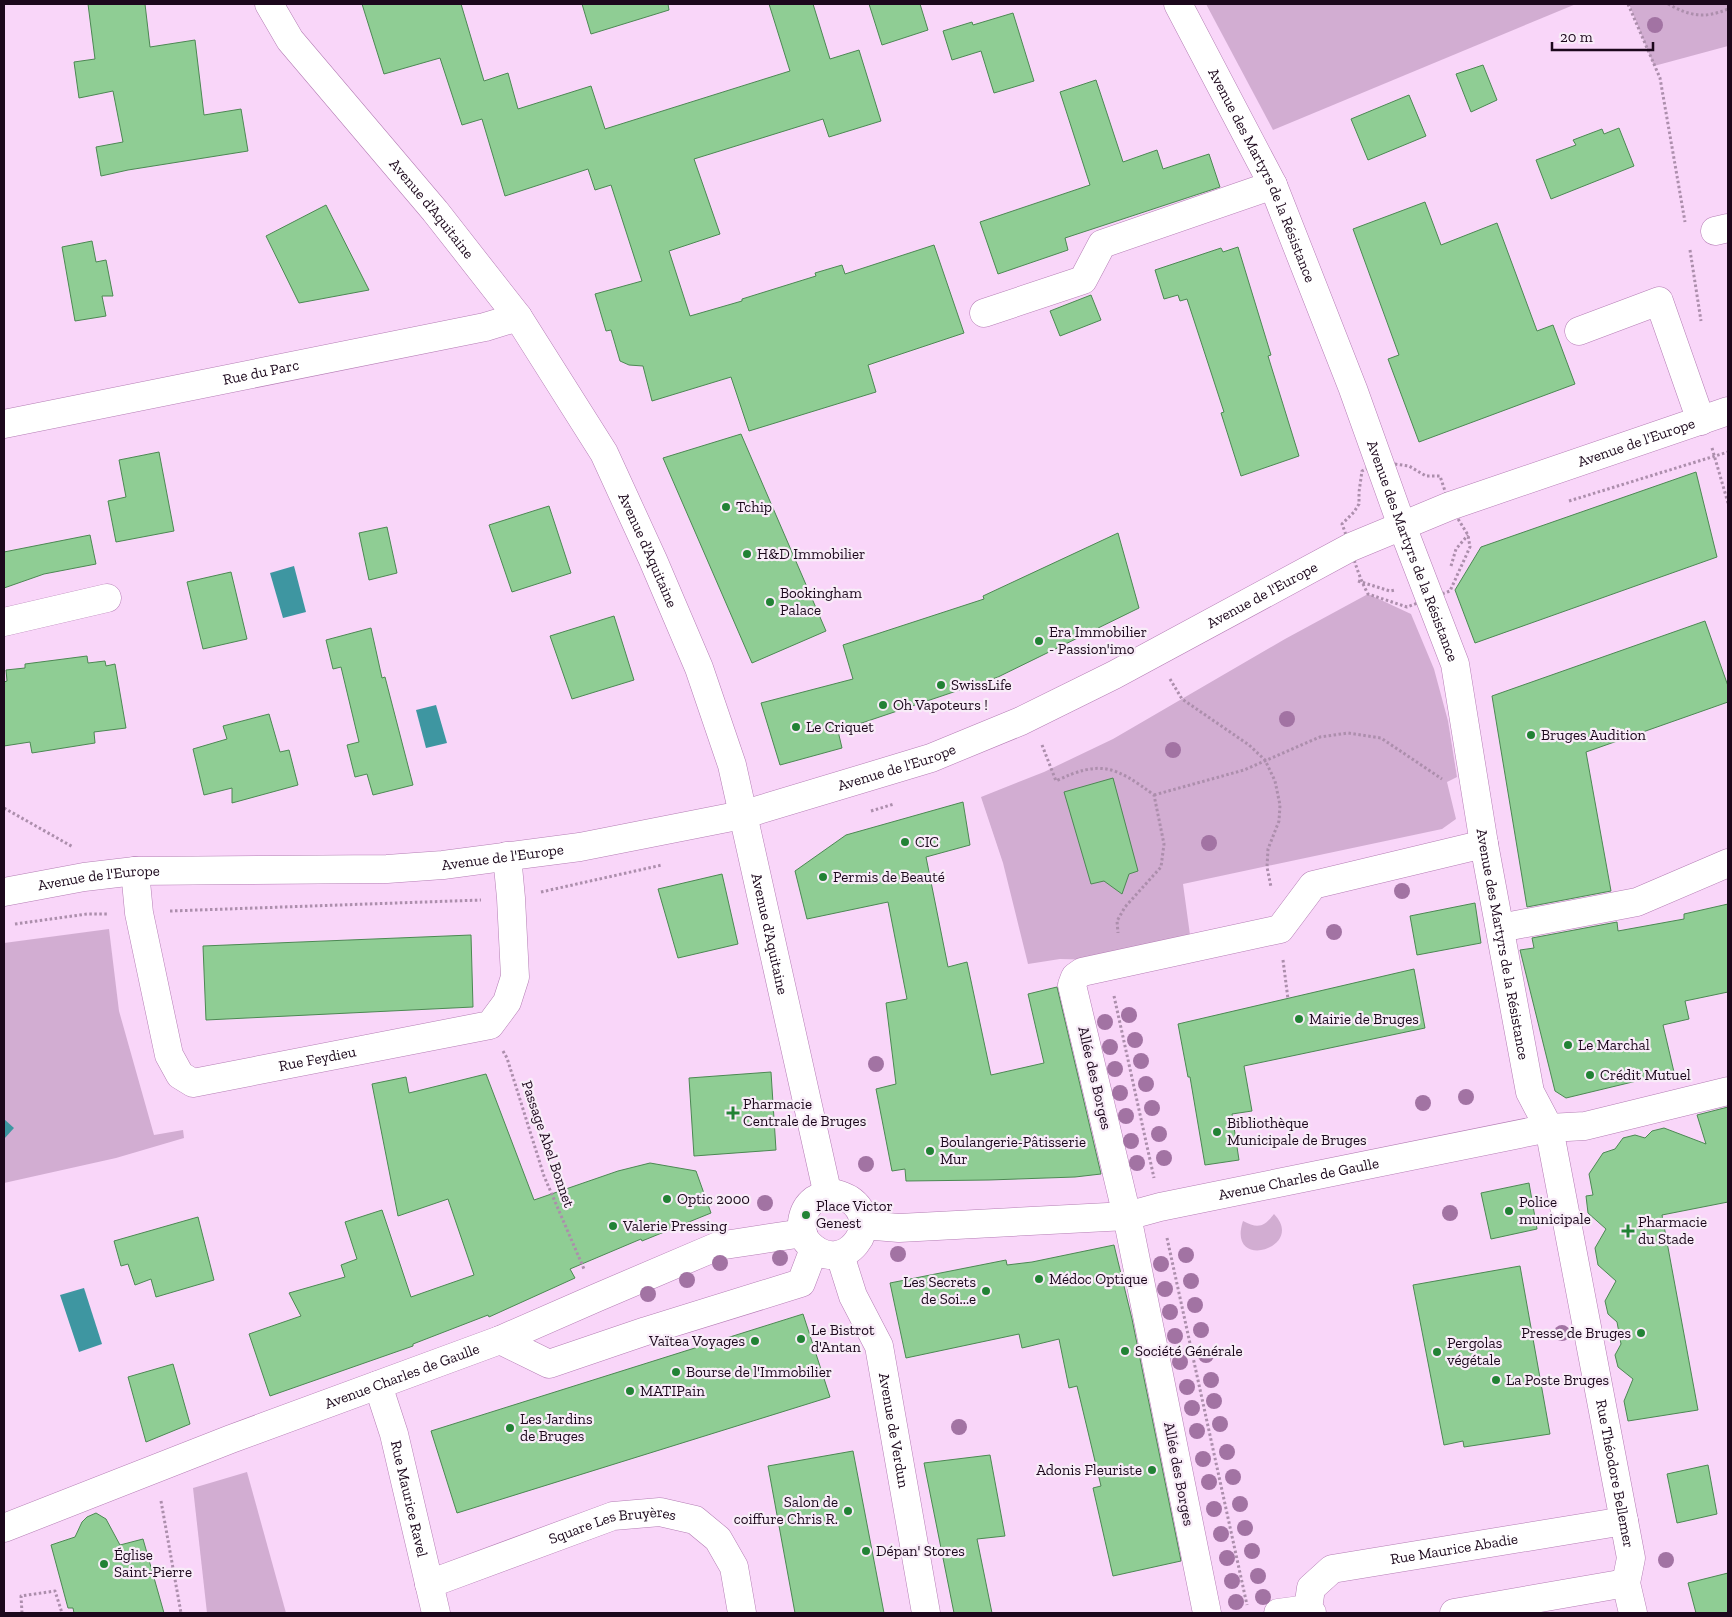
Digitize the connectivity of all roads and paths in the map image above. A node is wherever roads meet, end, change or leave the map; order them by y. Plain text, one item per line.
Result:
1 (269, 4) edge
2 (1178, 4) edge
3 (1628, 4) edge
4 (1668, 4) edge
5 (1728, 9) edge
6 (1273, 185) junction
7 (1685, 223) dead end
8 (1689, 241) dead end
9 (984, 313) dead end
10 (518, 317) junction
11 (1702, 325) dead end
12 (1579, 331) dead end
13 (1728, 411) edge
14 (1701, 420) junction
15 (4, 424) edge
16 (1728, 452) edge
17 (1714, 457) junction
18 (1567, 502) dead end
19 (1728, 503) edge
20 (1402, 526) junction
21 (1476, 531) dead end
22 (1354, 581) dead end
23 (1424, 582) junction
24 (107, 598) dead end
25 (4, 622) edge
26 (1168, 675) dead end
27 (1048, 740) dead end
28 (1042, 744) junction
29 (1033, 747) dead end
30 (1265, 760) junction
31 (1476, 790) junction
32 (1154, 795) junction
33 (899, 802) dead end
34 (863, 814) dead end
35 (742, 815) junction
36 (1484, 844) junction
37 (507, 856) junction
38 (1728, 863) edge
39 (135, 871) junction
40 (4, 892) edge
41 (1500, 928) junction
42 (1280, 929) junction
43 (1114, 965) junction
44 (1288, 999) dead end
45 (490, 1025) junction
46 (1728, 1091) edge
47 (1549, 1128) junction
48 (827, 1192) junction
49 (1160, 1207) junction
50 (1128, 1216) junction
51 (864, 1224) junction
52 (819, 1246) junction
53 (596, 1298) junction
54 (500, 1340) junction
55 (378, 1385) junction
56 (155, 1468) junction
57 (1624, 1520) junction
58 (4, 1528) edge
59 (1626, 1583) junction
60 (429, 1584) junction
61 (1310, 1611) edge
62 (22, 1613) edge
63 (62, 1613) edge
64 (181, 1613) edge
65 (436, 1613) edge
66 (742, 1613) edge
67 (926, 1613) edge
68 (1207, 1613) edge
69 (1249, 1613) edge
70 (1278, 1613) edge
71 (1454, 1613) edge
72 (1633, 1613) edge

1 - 10 street, Avenue d'Aquitaine
2 - 6 street, Avenue des Martyrs de la Résistance
3 - 7 path
4 - 5 path
6 - 9 street
6 - 20 street, Avenue des Martyrs de la Résistance
8 - 11 path
10 - 15 street, Rue du Parc
10 - 35 street, Avenue d'Aquitaine
12 - 14 street
13 - 14 street, Avenue de l'Europe
14 - 17 path
14 - 20 street, Avenue de l'Europe
16 - 17 path
17 - 18 path
17 - 19 path
20 - 23 street, Avenue des Martyrs de la Résistance
20 - 35 street, Avenue de l'Europe
21 - 23 path
22 - 23 path
23 - 31 street, Avenue des Martyrs de la Résistance
24 - 25 street
26 - 30 path
27 - 28 path
28 - 29 path
28 - 32 path
30 - 31 path
30 - 32 path
30 - 42 path
31 - 36 street, Avenue des Martyrs de la Résistance
32 - 43 path
33 - 34 path
35 - 37 street, Avenue de l'Europe
35 - 48 street, Avenue d'Aquitaine
36 - 41 street, Avenue des Martyrs de la Résistance
36 - 42 street
37 - 39 street, Avenue de l'Europe
37 - 45 street
38 - 41 street
39 - 40 street, Avenue de l'Europe
39 - 45 street, Rue Feydieu
41 - 47 street, Avenue des Martyrs de la Résistance
42 - 43 street, Allée des Borges
42 - 44 path
43 - 49 path
43 - 50 street, Allée des Borges
45 - 53 path, Passage Abel Bonnet
46 - 47 street, Avenue Charles de Gaulle
47 - 49 street, Avenue Charles de Gaulle
47 - 57 street, Rue Théodore Bellemer
48 - 51 street
48 - 52 street
49 - 50 street, Avenue Charles de Gaulle
49 - 69 path
50 - 51 street, Avenue Charles de Gaulle
50 - 68 street, Allée des Borges
51 - 52 street
52 - 53 street, Avenue Charles de Gaulle
52 - 54 street
52 - 67 street, Avenue de Verdun
53 - 54 street, Avenue Charles de Gaulle
54 - 55 street, Avenue Charles de Gaulle
55 - 56 street, Avenue Charles de Gaulle
55 - 60 street, Rue Maurice Ravel
56 - 58 street, Avenue Charles de Gaulle
56 - 64 path
57 - 59 street, Rue Théodore Bellemer
57 - 61 street, Rue Maurice Abadie
59 - 71 street
59 - 72 street, Rue Théodore Bellemer
60 - 65 street, Rue Maurice Ravel
60 - 66 street, Square Les Bruyères
61 - 70 street, Rue Maurice Abadie
62 - 63 path

